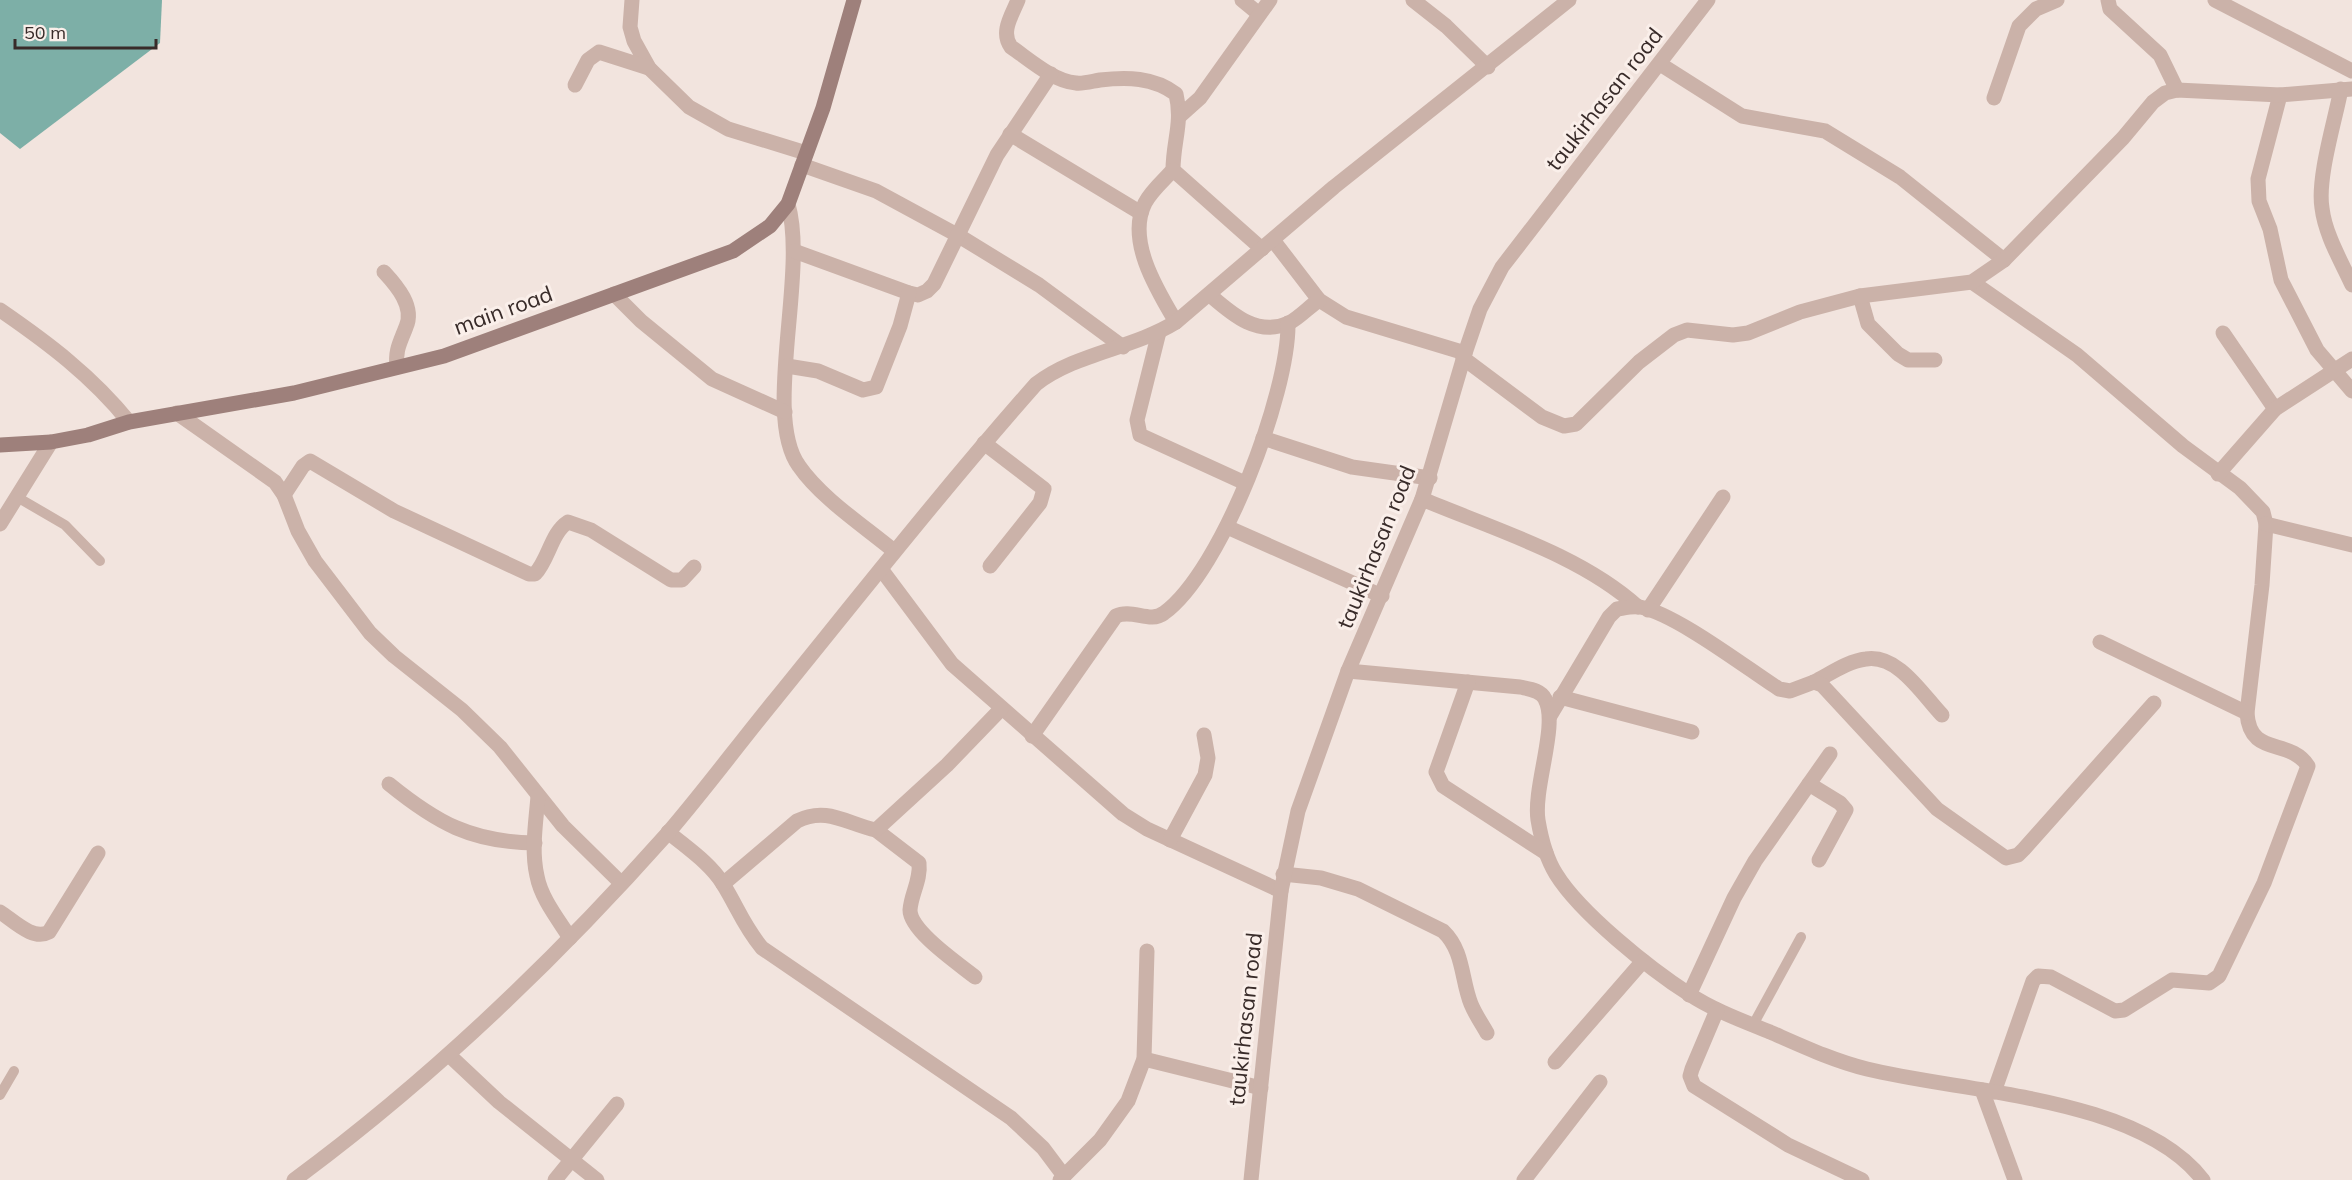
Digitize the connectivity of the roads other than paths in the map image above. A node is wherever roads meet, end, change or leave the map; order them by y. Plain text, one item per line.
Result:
1 (632, 0) edge
2 (854, 0) edge
3 (1018, 0) edge
4 (1242, 0) edge
5 (1270, 0) edge
6 (1413, 0) edge
7 (1569, 0) edge
8 (1708, 0) edge
9 (2057, 0) edge
10 (2108, 0) edge
11 (2215, 0) edge
12 (1259, 14) junction
13 (1660, 64) junction
14 (1488, 67) junction
15 (649, 68) junction
16 (2352, 71) edge
17 (1051, 74) junction
18 (574, 85) dead end
19 (2346, 89) edge
20 (2177, 90) junction
21 (2280, 94) junction
22 (1994, 98) dead end
23 (1181, 115) junction
24 (1010, 134) junction
25 (804, 159) junction
26 (1173, 170) junction
27 (788, 204) junction
28 (1141, 213) junction
29 (959, 236) junction
30 (1268, 245) junction
31 (795, 251) junction
32 (2004, 260) junction
33 (384, 272) dead end
34 (1972, 282) junction
35 (2352, 285) edge
36 (909, 293) junction
37 (614, 294) junction
38 (1210, 295) junction
39 (1860, 296) junction
40 (1319, 300) junction
41 (0, 310) edge
42 (1176, 322) junction
43 (1288, 323) junction
44 (1159, 332) junction
45 (2223, 333) dead end
46 (1123, 347) junction
47 (1464, 356) junction
48 (2352, 359) edge
49 (1935, 360) dead end
50 (787, 366) junction
51 (397, 368) junction
52 (2333, 372) junction
53 (2352, 391) edge
54 (2275, 409) junction
55 (785, 412) junction
56 (177, 413) junction
57 (129, 422) junction
58 (1263, 438) junction
59 (51, 442) junction
60 (984, 443) junction
61 (0, 445) edge
62 (2218, 474) junction
63 (1430, 478) junction
64 (1245, 483) junction
65 (284, 495) junction
66 (1723, 496) dead end
67 (16, 497) junction
68 (1422, 499) junction
69 (0, 524) edge
70 (2266, 524) junction
71 (1227, 527) junction
72 (2352, 545) edge
73 (894, 551) junction
74 (100, 561) dead end
75 (990, 566) dead end
76 (694, 567) dead end
77 (881, 569) junction
78 (1382, 596) junction
79 (1643, 608) junction
80 (2100, 642) dead end
81 (1348, 671) junction
82 (1468, 682) junction
83 (1814, 682) junction
84 (1560, 697) junction
85 (2154, 703) dead end
86 (1001, 709) junction
87 (2247, 713) junction
88 (1942, 715) dead end
89 (1550, 716) junction
90 (1692, 732) dead end
91 (1204, 735) dead end
92 (1032, 736) junction
93 (1830, 754) dead end
94 (389, 784) dead end
95 (1809, 784) junction
96 (538, 796) junction
97 (876, 830) junction
98 (668, 832) junction
99 (1170, 840) junction
100 (535, 843) junction
101 (98, 853) dead end
102 (1546, 853) junction
103 (1820, 860) dead end
104 (1283, 874) junction
105 (621, 883) junction
106 (723, 884) junction
107 (1281, 891) junction
108 (0, 912) edge
109 (1801, 937) dead end
110 (570, 938) junction
111 (1147, 951) dead end
112 (1643, 961) junction
113 (975, 977) dead end
114 (1689, 995) junction
115 (1717, 1010) junction
116 (1754, 1025) junction
117 (1487, 1033) dead end
118 (449, 1055) junction
119 (1144, 1059) junction
120 (1555, 1062) dead end
121 (14, 1071) dead end
122 (1600, 1082) dead end
123 (1261, 1088) junction
124 (1988, 1091) junction
125 (0, 1095) edge
126 (617, 1104) dead end
127 (571, 1160) junction
128 (1062, 1178) edge
129 (294, 1180) edge
130 (555, 1180) edge
131 (597, 1180) edge
132 (1251, 1180) edge
133 (1524, 1180) edge
134 (1862, 1180) edge
135 (2015, 1180) edge
136 (2203, 1180) edge

1 - 15 street
2 - 25 main road, main road
3 - 17 street
4 - 12 street
5 - 12 street
6 - 14 street
7 - 14 street
8 - 13 street, taukirhasan road
9 - 22 street
10 - 20 street
11 - 16 street
12 - 23 street
13 - 32 street
13 - 47 street, taukirhasan road
14 - 30 street
15 - 18 street
15 - 25 street
17 - 23 street
17 - 24 street
19 - 21 street
19 - 35 street
20 - 21 street
20 - 32 street
21 - 52 street
23 - 26 street
24 - 28 street
24 - 29 street
25 - 27 main road, main road
25 - 29 street
26 - 28 street
26 - 30 street
27 - 31 street
27 - 37 main road, main road
28 - 42 street
29 - 36 street
29 - 46 street
30 - 38 street
30 - 40 street
31 - 36 street
31 - 50 street
32 - 34 street
33 - 51 street
34 - 39 street
34 - 62 street
36 - 50 street
37 - 51 main road, main road
37 - 55 street
38 - 42 street
38 - 43 street
39 - 47 street
39 - 49 street
40 - 43 street
40 - 47 street
41 - 57 street
42 - 44 street
43 - 58 street
44 - 46 street
44 - 64 street
45 - 54 street
46 - 60 street
47 - 63 street, taukirhasan road
48 - 52 street
50 - 55 street
51 - 56 main road, main road
52 - 53 street
52 - 54 street
54 - 62 street
55 - 73 street
56 - 57 main road, main road
56 - 65 street
57 - 59 main road, main road
58 - 63 street
58 - 64 street
59 - 61 main road, main road
59 - 67 street
60 - 73 street
60 - 75 street
62 - 70 street
63 - 68 street, taukirhasan road
64 - 71 street
65 - 76 street
65 - 96 street
66 - 79 street
67 - 69 street
67 - 74 lane
68 - 78 street, taukirhasan road
68 - 79 street
70 - 72 street
70 - 87 street
71 - 78 street
71 - 92 street
73 - 77 street
77 - 86 street
77 - 98 street
78 - 81 street, taukirhasan road
79 - 83 street
79 - 84 street
80 - 87 street
81 - 82 street
81 - 104 street, taukirhasan road
82 - 89 street
82 - 102 street
83 - 85 street
83 - 88 street
84 - 89 street
84 - 90 street
86 - 92 street
86 - 97 street
87 - 124 street
89 - 102 street
91 - 99 street
92 - 99 street
93 - 95 street
94 - 100 street
95 - 103 street
95 - 114 street
96 - 100 street
96 - 105 street
97 - 106 street
97 - 113 street
98 - 105 street
98 - 106 street
99 - 107 street
100 - 110 street
101 - 108 street
102 - 112 street
104 - 107 street, taukirhasan road
104 - 117 street
105 - 110 street
106 - 128 street
107 - 123 street, taukirhasan road
109 - 116 lane
110 - 118 street
111 - 119 street
112 - 114 street
112 - 120 street
114 - 115 street
115 - 116 street
115 - 134 street
116 - 124 street
118 - 127 street
118 - 129 street
119 - 123 street
119 - 128 street
121 - 125 lane
122 - 133 street
123 - 132 street, taukirhasan road
124 - 135 street
124 - 136 street
126 - 127 street
127 - 130 street
127 - 131 street

